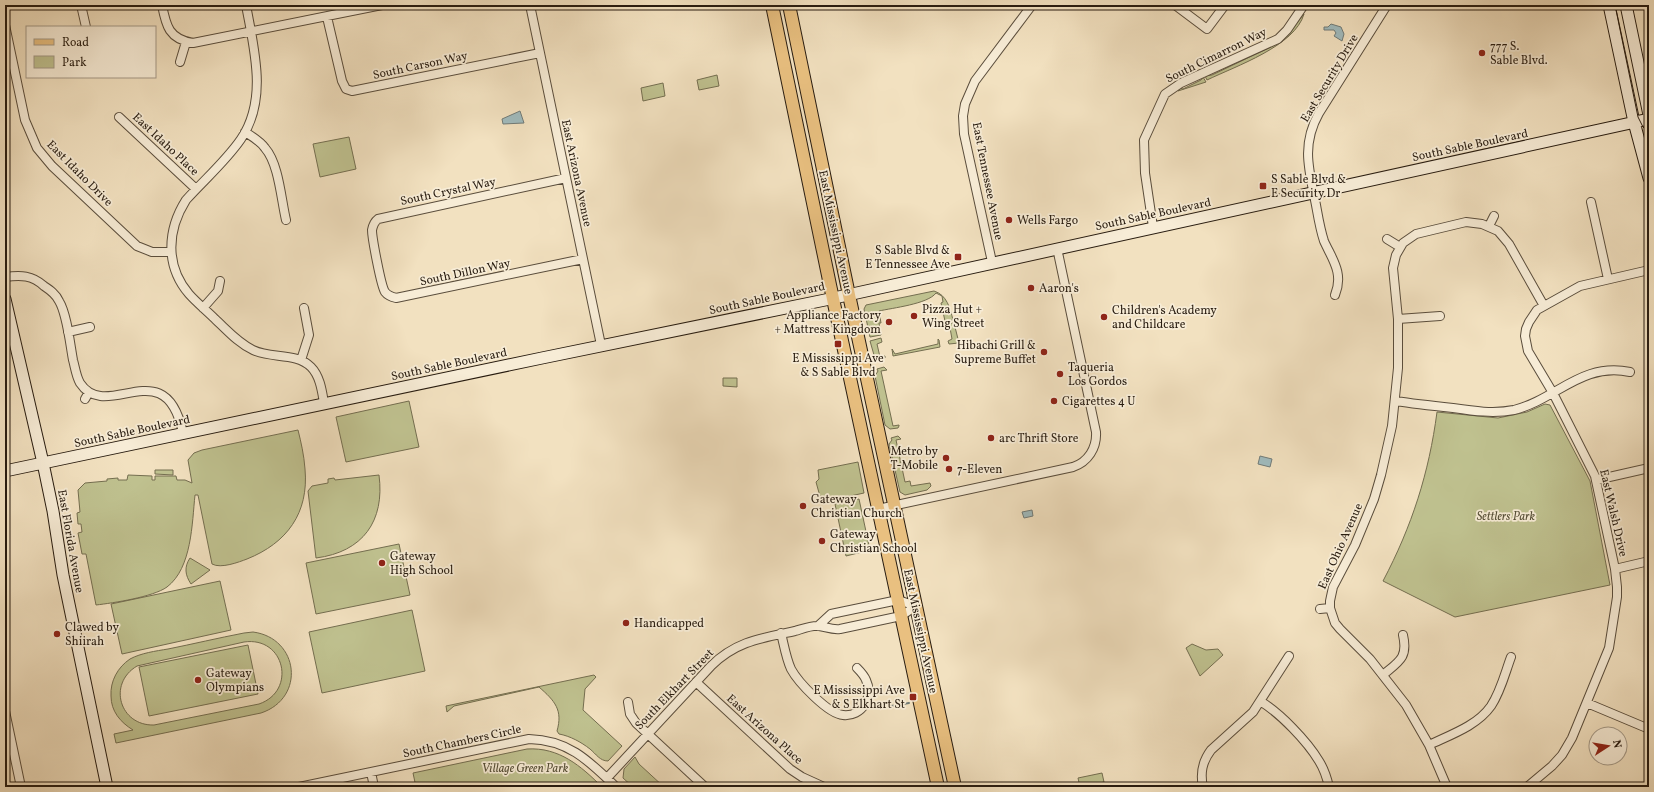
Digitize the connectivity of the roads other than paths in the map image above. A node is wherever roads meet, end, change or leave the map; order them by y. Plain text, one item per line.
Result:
1 (81, 5) edge
2 (162, 5) edge
3 (246, 5) edge
4 (382, 5) edge
5 (530, 5) edge
6 (772, 5) edge
7 (789, 5) edge
8 (1032, 5) edge
9 (1175, 5) edge
10 (1225, 5) edge
11 (1304, 5) edge
12 (1387, 5) edge
13 (1609, 5) edge
14 (1626, 5) edge
15 (327, 17) junction
16 (5, 25) edge
17 (86, 26) edge
18 (251, 32) junction
19 (186, 42) junction
20 (540, 53) junction
21 (180, 62) dead end
22 (1649, 115) edge
23 (119, 117) dead end
24 (1649, 119) edge
25 (1634, 122) junction
26 (245, 132) junction
27 (566, 178) junction
28 (1649, 178) edge
29 (196, 189) junction
30 (1313, 192) junction
31 (1591, 202) dead end
32 (1494, 216) dead end
33 (286, 220) dead end
34 (1489, 226) junction
35 (1153, 227) junction
36 (1387, 239) dead end
37 (1057, 248) junction
38 (1400, 248) junction
39 (171, 252) junction
40 (583, 259) junction
41 (378, 260) joint
42 (992, 262) junction
43 (1649, 270) edge
44 (5, 277) edge
45 (1608, 279) junction
46 (220, 281) dead end
47 (849, 294) junction
48 (1335, 295) dead end
49 (833, 298) junction
50 (5, 300) edge
51 (1544, 306) junction
52 (203, 308) junction
53 (304, 308) dead end
54 (1440, 316) dead end
55 (1398, 319) junction
56 (90, 327) dead end
57 (68, 332) junction
58 (601, 345) junction
59 (301, 360) junction
60 (1630, 372) dead end
61 (1553, 393) junction
62 (1396, 401) junction
63 (324, 403) junction
64 (183, 433) junction
65 (43, 462) junction
66 (1649, 468) edge
67 (5, 471) edge
68 (1596, 480) junction
69 (894, 506) junction
70 (878, 509) junction
71 (1649, 562) edge
72 (1615, 569) junction
73 (898, 600) junction
74 (916, 606) junction
75 (1330, 608) junction
76 (1320, 609) dead end
77 (901, 616) junction
78 (818, 626) junction
79 (781, 633) junction
80 (1403, 635) dead end
81 (1289, 656) dead end
82 (1511, 657) dead end
83 (856, 668) dead end
84 (1384, 674) junction
85 (696, 682) junction
86 (1260, 701) junction
87 (628, 702) dead end
88 (1587, 703) junction
89 (5, 711) edge
90 (1649, 729) edge
91 (647, 734) junction
92 (1429, 745) junction
93 (371, 772) junction
94 (607, 778) junction
95 (21, 786) edge
96 (12, 787) edge
97 (107, 787) edge
98 (299, 787) edge
99 (374, 787) edge
100 (616, 787) edge
101 (705, 787) edge
102 (824, 787) edge
103 (938, 787) edge
104 (955, 787) edge
105 (1203, 787) edge
106 (1329, 787) edge
107 (1446, 787) edge
108 (1527, 787) edge

1 - 17 street
2 - 19 street
3 - 18 street
4 - 15 street
5 - 20 street, East Arizona Avenue
6 - 49 main road, East Mississippi Avenue
7 - 47 main road, East Mississippi Avenue
8 - 42 street, East Tennessee Avenue
9 - 10 street
11 - 35 street, South Cimarron Way
12 - 30 street, East Security Drive
13 - 25 street
14 - 22 street
15 - 18 street
15 - 20 street, South Carson Way
16 - 39 street, East Idaho Drive
18 - 19 street
18 - 26 street
19 - 21 street
20 - 27 street, East Arizona Avenue
23 - 29 street, East Idaho Place
24 - 25 street, South Sable Boulevard
25 - 28 street
25 - 30 street, South Sable Boulevard
26 - 29 street
26 - 33 street
27 - 40 street, East Arizona Avenue
27 - 41 street, South Crystal Way
29 - 39 street
30 - 35 street, South Sable Boulevard
30 - 48 street, East Security Drive
31 - 45 street
32 - 34 street
34 - 38 street
34 - 51 street
35 - 37 street, South Sable Boulevard
36 - 38 street
37 - 42 street, South Sable Boulevard
37 - 69 street
38 - 55 street, East Ohio Avenue
39 - 52 street
40 - 41 street, South Dillon Way
40 - 58 street, East Arizona Avenue
42 - 47 street, South Sable Boulevard
43 - 45 street, East Walsh Drive
44 - 57 street
45 - 51 street, East Walsh Drive
46 - 52 street
47 - 49 street, South Sable Boulevard
47 - 69 main road, East Mississippi Avenue
49 - 58 street, South Sable Boulevard
49 - 70 main road, East Mississippi Avenue
50 - 65 street, East Florida Avenue
51 - 61 street, East Walsh Drive
52 - 59 street
53 - 59 street
54 - 55 street
55 - 62 street, East Ohio Avenue
56 - 57 street
57 - 64 street
58 - 63 street, South Sable Boulevard
59 - 63 street
60 - 61 street
61 - 62 street
61 - 68 street, East Walsh Drive
62 - 75 street, East Ohio Avenue
63 - 64 street, South Sable Boulevard
64 - 65 street, South Sable Boulevard
65 - 67 street, South Sable Boulevard
65 - 97 street, East Florida Avenue
66 - 68 street
68 - 72 street, East Walsh Drive
69 - 70 street
69 - 74 main road, East Mississippi Avenue
70 - 73 main road, East Mississippi Avenue
71 - 72 street
72 - 88 street, East Walsh Drive
73 - 74 street
73 - 77 main road, East Mississippi Avenue
73 - 78 street, South Elkhart Street
74 - 77 street
74 - 104 main road, East Mississippi Avenue
75 - 76 street, East Ohio Avenue
75 - 84 street, East Ohio Avenue
77 - 78 street, South Elkhart Street
77 - 103 main road, East Mississippi Avenue
78 - 79 street, South Elkhart Street
79 - 83 street
79 - 85 street, South Elkhart Street
80 - 84 street
81 - 86 street
82 - 92 street
84 - 92 street, East Ohio Avenue
85 - 91 street, South Elkhart Street
85 - 102 street, East Arizona Place
86 - 105 street
86 - 106 street
87 - 91 street
88 - 90 street
88 - 108 street, East Walsh Drive
89 - 95 street
91 - 94 street, South Elkhart Street
91 - 101 street
92 - 107 street, East Ohio Avenue
93 - 94 street, South Chambers Circle
93 - 98 street, South Chambers Circle
93 - 99 street
94 - 100 street, South Chambers Circle
95 - 96 street

